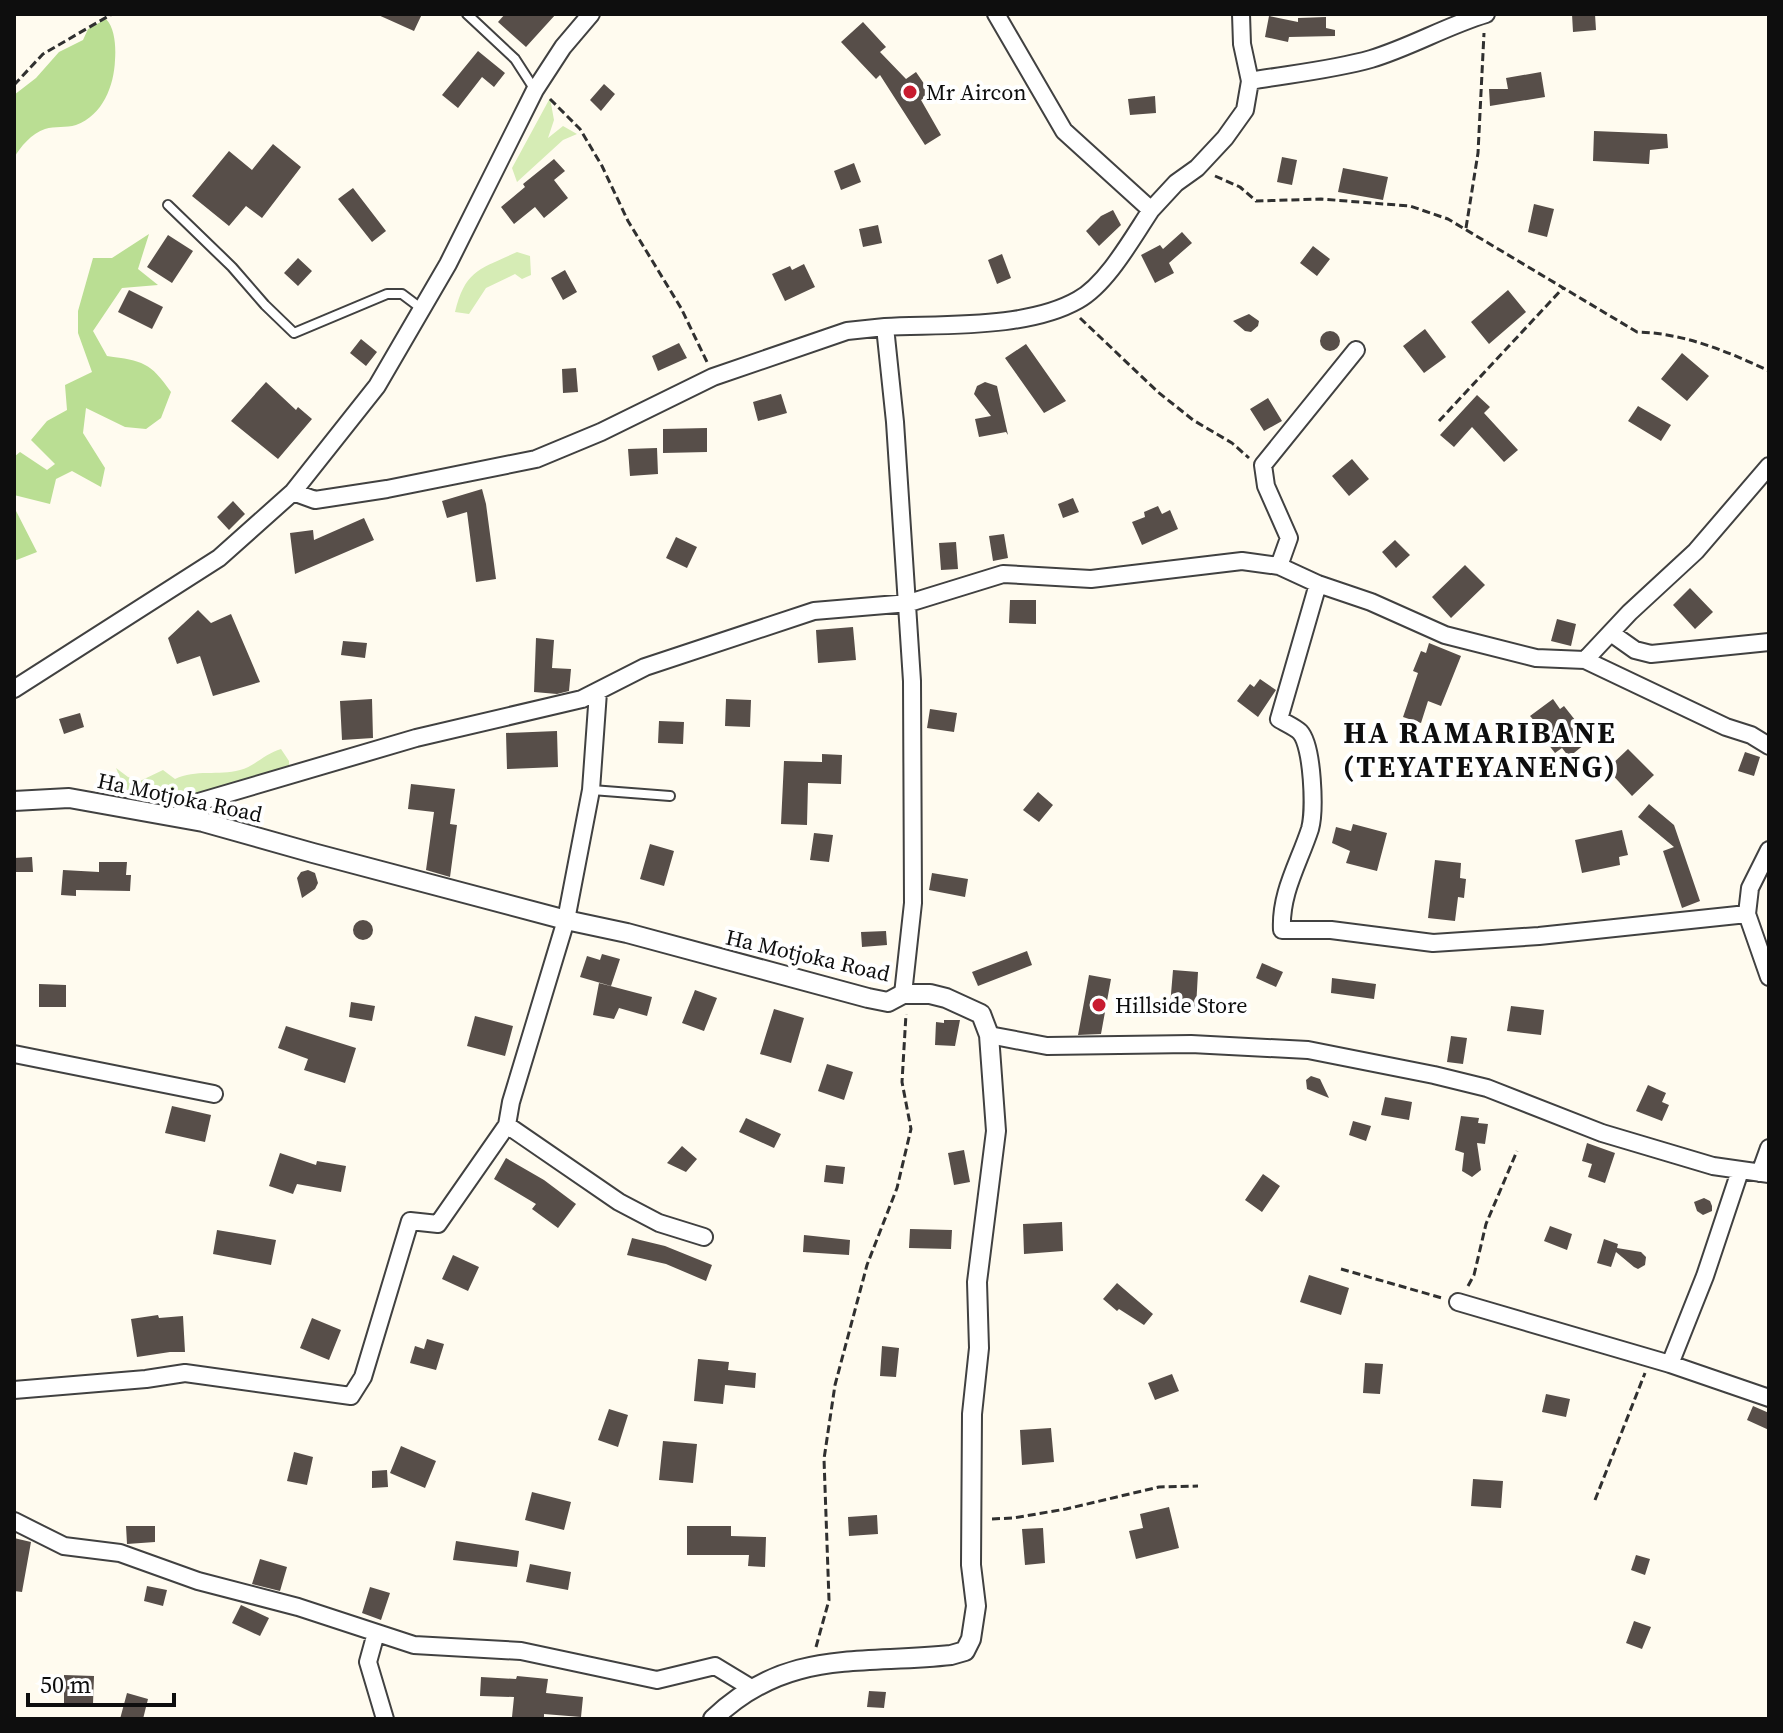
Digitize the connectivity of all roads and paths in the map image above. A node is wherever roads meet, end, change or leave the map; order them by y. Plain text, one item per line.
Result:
1 (112, 14) edge
2 (467, 14) edge
3 (591, 14) edge
4 (996, 14) edge
5 (1241, 14) edge
6 (1485, 14) edge
7 (1250, 81) junction
8 (14, 85) edge
9 (535, 90) junction
10 (1197, 168) junction
11 (168, 205) dead end
12 (1151, 210) junction
13 (1466, 228) junction
14 (1563, 288) junction
15 (1066, 305) junction
16 (423, 310) junction
17 (885, 327) junction
18 (1356, 350) dead end
19 (1769, 371) edge
20 (713, 377) junction
21 (1439, 421) dead end
22 (1263, 465) junction
23 (1769, 466) edge
24 (293, 492) junction
25 (1279, 566) junction
26 (1318, 584) junction
27 (909, 603) junction
28 (1611, 633) junction
29 (1769, 642) edge
30 (1585, 660) junction
31 (14, 689) edge
32 (598, 692) junction
33 (1769, 746) edge
34 (591, 790) junction
35 (670, 796) dead end
36 (14, 801) edge
37 (178, 816) junction
38 (1769, 850) edge
39 (1747, 914) junction
40 (566, 920) junction
41 (1769, 977) edge
42 (903, 994) junction
43 (989, 1035) junction
44 (14, 1054) edge
45 (214, 1094) dead end
46 (507, 1125) junction
47 (1769, 1148) edge
48 (1517, 1151) dead end
49 (1740, 1171) junction
50 (1764, 1173) edge
51 (704, 1237) dead end
52 (1341, 1269) dead end
53 (1458, 1302) junction
54 (1650, 1359) junction
55 (1670, 1364) junction
56 (14, 1390) edge
57 (1769, 1398) edge
58 (1198, 1486) dead end
59 (1595, 1500) dead end
60 (972, 1519) junction
61 (14, 1521) edge
62 (376, 1633) junction
63 (811, 1665) junction
64 (753, 1689) junction
65 (385, 1719) edge
66 (713, 1719) edge

1 - 8 path
2 - 9 lane
3 - 9 street
4 - 12 street
5 - 7 street
6 - 7 street
6 - 13 path
7 - 10 street
9 - 16 street
9 - 20 path
10 - 12 street
10 - 13 path
11 - 16 lane
12 - 15 street
13 - 14 path
14 - 19 path
14 - 21 path
15 - 17 street
15 - 22 path
16 - 24 street
17 - 20 street
17 - 27 street
18 - 22 street
20 - 24 street
22 - 25 street
23 - 28 street
24 - 31 street
25 - 26 street
25 - 27 street
26 - 30 street
26 - 39 street
27 - 32 street
27 - 42 street
28 - 29 street
28 - 30 street
30 - 33 street
32 - 34 street
32 - 37 street
34 - 35 lane
34 - 40 street
36 - 37 street, Ha Motjoka Road
37 - 40 street, Ha Motjoka Road
38 - 39 street
39 - 41 street
40 - 42 street, Ha Motjoka Road
40 - 46 street
42 - 43 street, Ha Motjoka Road
42 - 63 path
43 - 49 street
43 - 60 street
44 - 45 street
46 - 51 street
46 - 56 street
47 - 50 street
48 - 53 path
49 - 50 street
49 - 55 street
52 - 53 path
53 - 54 street
54 - 55 street
54 - 59 path
55 - 57 street
58 - 60 path
60 - 63 street
61 - 62 street
62 - 64 street
62 - 65 street
63 - 64 street
64 - 66 street

